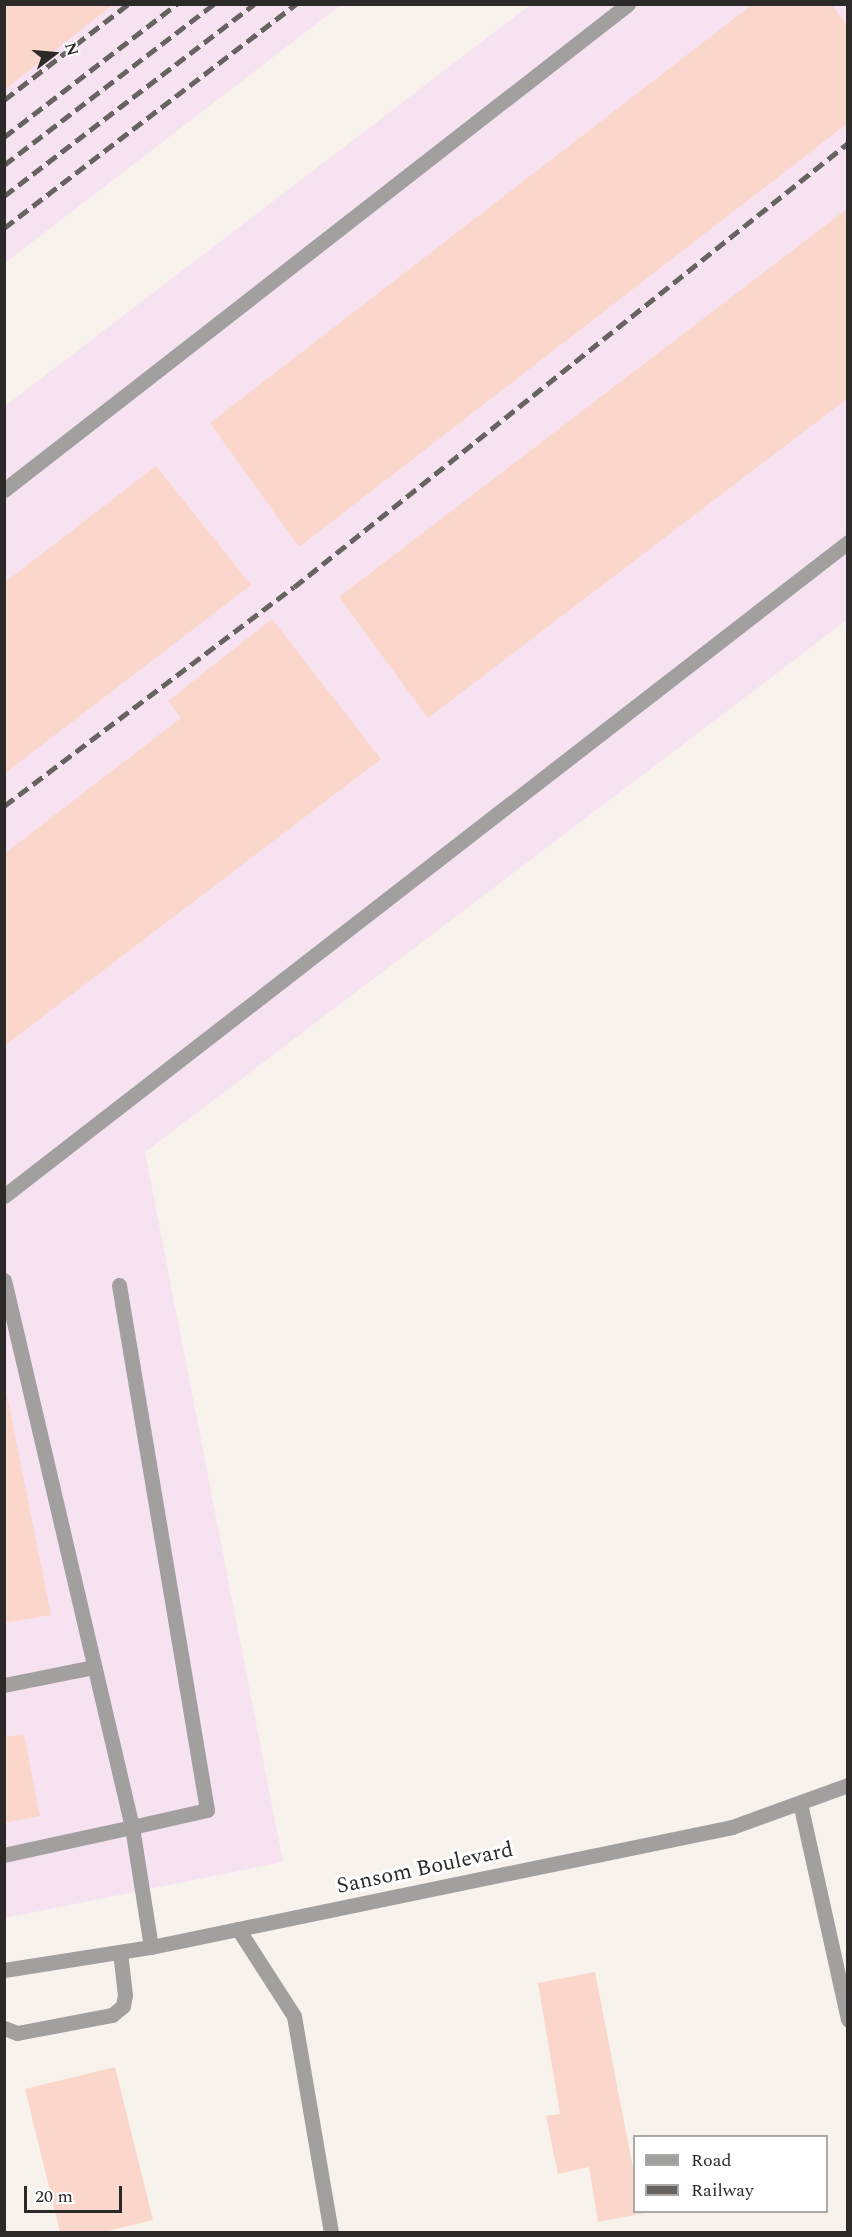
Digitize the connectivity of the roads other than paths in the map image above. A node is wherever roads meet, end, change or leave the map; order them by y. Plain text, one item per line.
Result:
1 (628, 4) edge
2 (4, 490) edge
3 (848, 542) edge
4 (4, 1196) edge
5 (4, 1280) edge
6 (119, 1285) dead end
7 (94, 1667) junction
8 (4, 1685) edge
9 (848, 1785) edge
10 (800, 1803) junction
11 (132, 1827) junction
12 (4, 1855) edge
13 (238, 1929) junction
14 (151, 1947) junction
15 (120, 1952) junction
16 (4, 1970) edge
17 (848, 2019) edge
18 (4, 2028) edge
19 (331, 2232) edge

1 - 2 street
3 - 4 street
5 - 7 street
6 - 11 street
7 - 8 street
7 - 11 street
9 - 10 street, Sansom Boulevard
10 - 13 street, Sansom Boulevard
10 - 17 street
11 - 12 street
11 - 14 street
13 - 14 street, Sansom Boulevard
13 - 19 street
14 - 15 street, Sansom Boulevard
15 - 16 street, Sansom Boulevard
15 - 18 street

